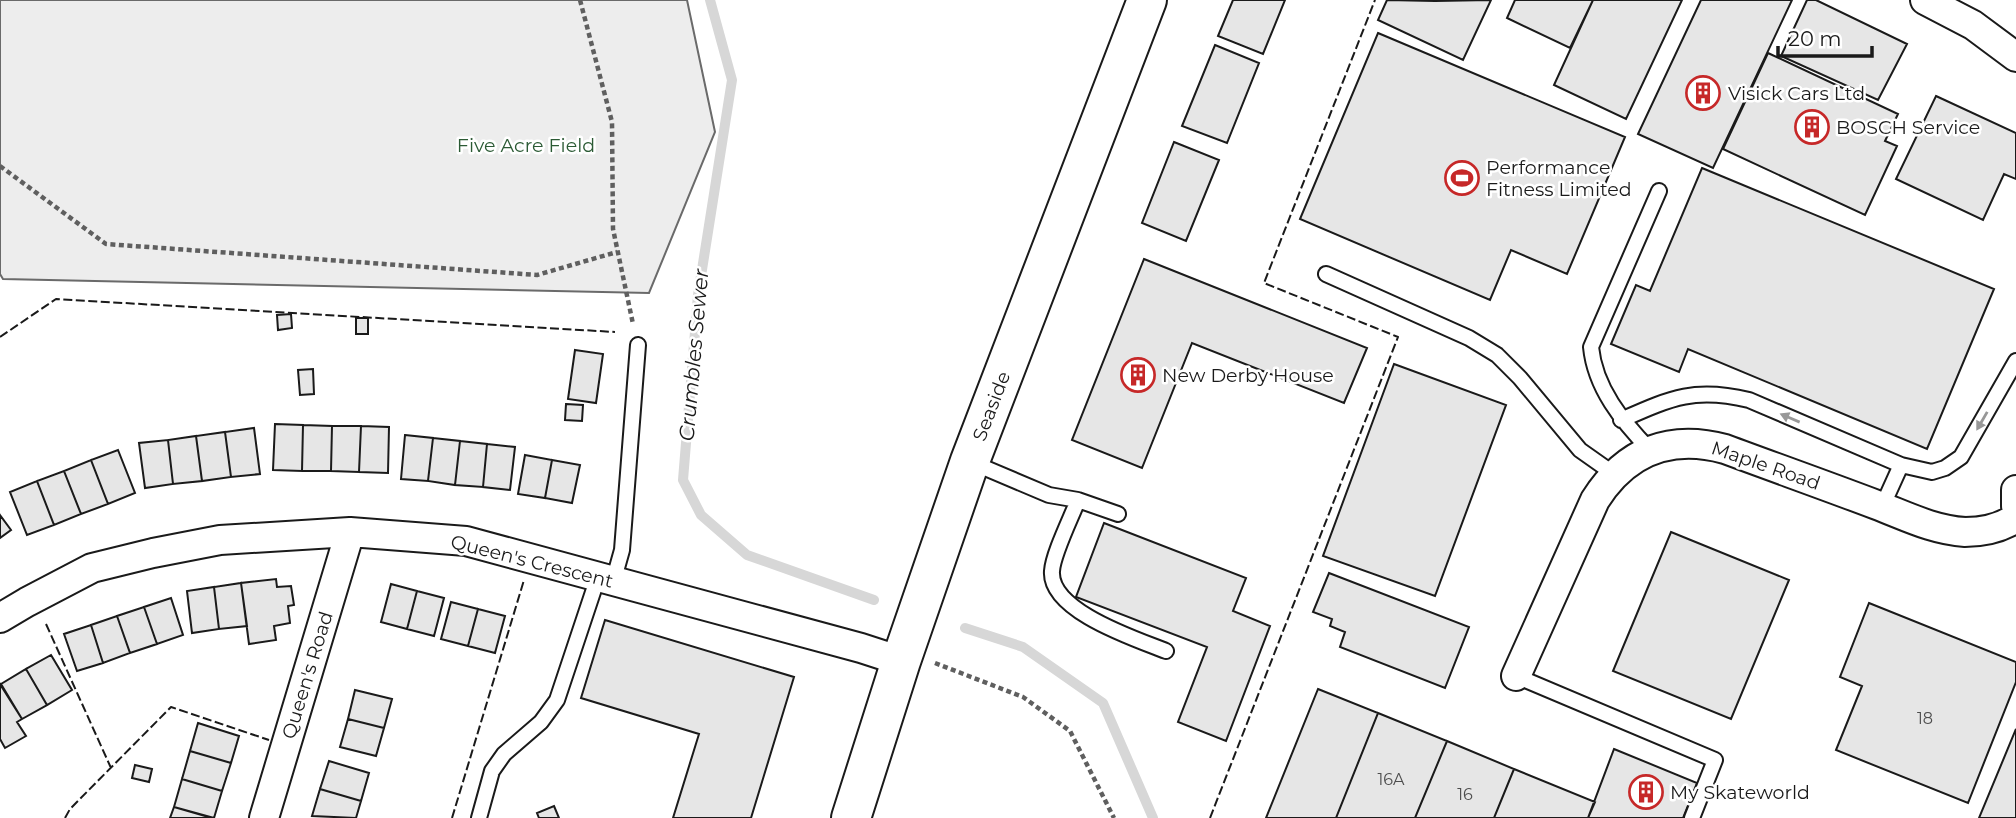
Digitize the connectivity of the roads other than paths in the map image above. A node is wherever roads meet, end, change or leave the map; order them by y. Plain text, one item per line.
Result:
1 (1147, 0) edge
2 (1924, 0) edge
3 (2016, 57) edge
4 (1659, 191) dead end
5 (1326, 274) dead end
6 (638, 345) road end
7 (2016, 361) edge
8 (1621, 420) junction
9 (1650, 450) junction
10 (970, 461) junction
11 (1901, 465) junction
12 (1614, 474) junction
13 (2016, 490) edge
14 (1078, 500) junction
15 (2016, 506) edge
16 (1882, 507) junction
17 (1118, 514) dead end
18 (2016, 518) edge
19 (350, 532) junction
20 (606, 580) junction
21 (0, 618) edge
22 (1166, 651) dead end
23 (903, 656) junction
24 (1516, 676) joint
25 (264, 818) edge
26 (479, 818) edge
27 (851, 818) edge
28 (1692, 818) edge

1 - 10 main road, Seaside
2 - 3 street
4 - 8 lane
5 - 12 lane
6 - 20 lane
7 -> 11 lane
8 - 9 lane
11 -> 8 lane
9 - 12 street, Maple Road
9 - 16 street, Maple Road
10 - 14 lane
10 - 23 main road, Seaside
11 - 16 lane
12 - 24 street, Maple Road
13 - 15 street
14 - 17 lane
14 - 22 lane
16 - 18 street, Maple Road
19 - 20 street, Queen's Crescent
19 - 21 street, Queen's Crescent
19 - 25 street, Queen's Road
20 - 23 street, Queen's Crescent
20 - 26 lane
23 - 27 main road, Seaside
24 - 28 lane

